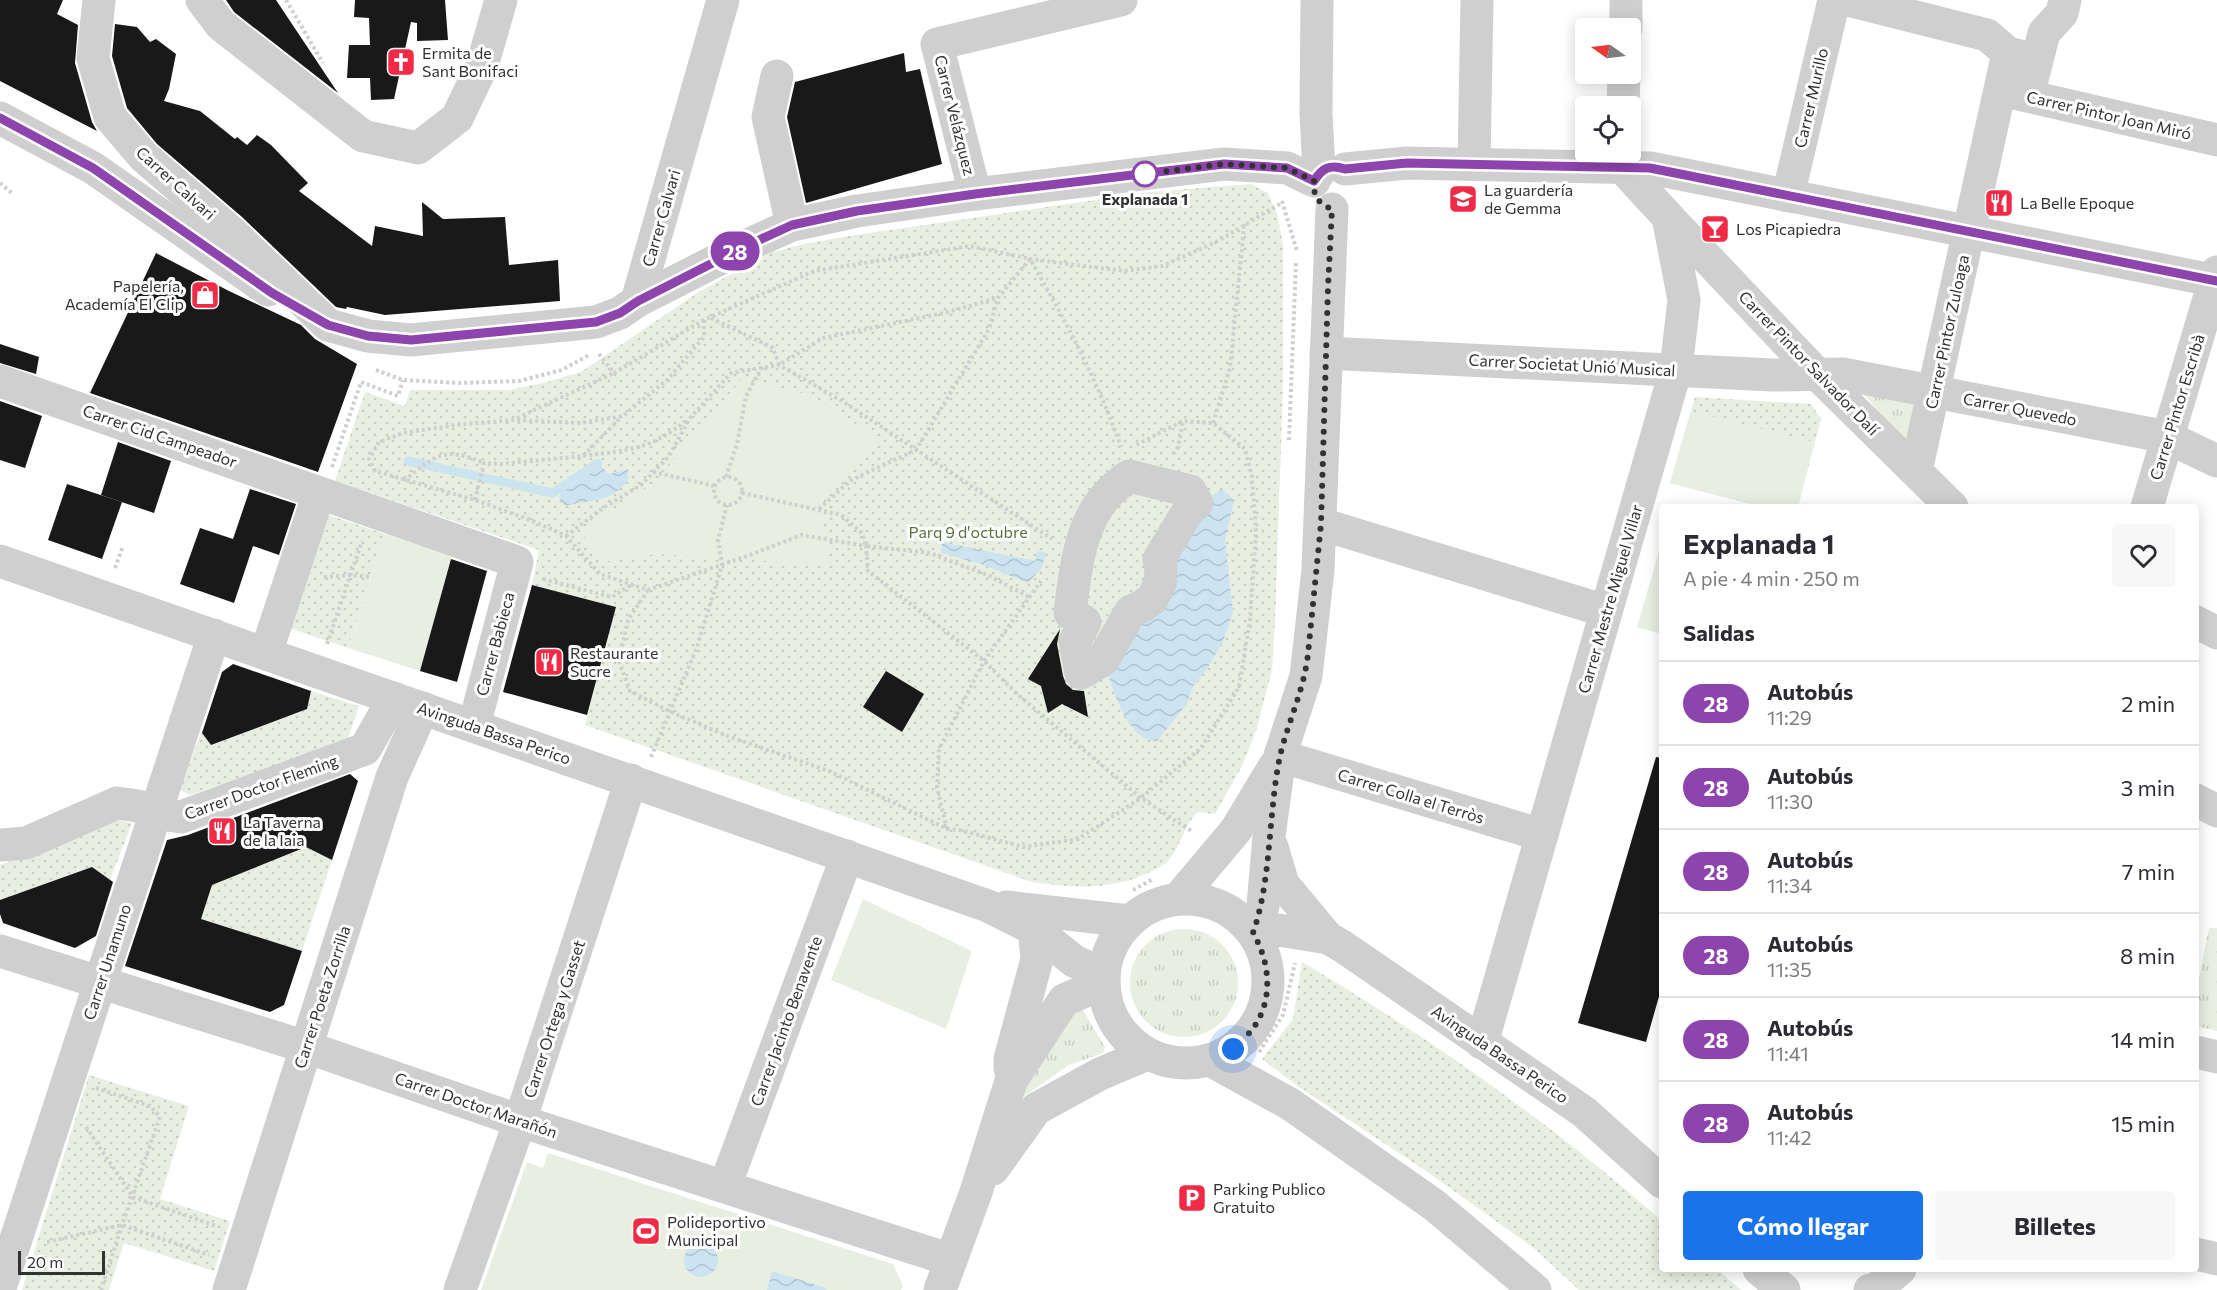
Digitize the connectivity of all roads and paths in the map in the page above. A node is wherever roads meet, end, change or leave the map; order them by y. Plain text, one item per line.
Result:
1 (80, 0) edge
2 (99, 0) edge
3 (286, 0) edge
4 (723, 0) edge
5 (1121, 0) edge
6 (1317, 0) edge
7 (1477, 0) edge
8 (1626, 0) edge
9 (1834, 0) edge
10 (1848, 0) edge
11 (2066, 0) edge
12 (214, 8) edge
13 (498, 11) edge
14 (1626, 18) edge
15 (2022, 56) junction
16 (93, 58) junction
17 (777, 76) dead end
18 (326, 92) junction
19 (2014, 93) junction
20 (0, 118) edge
21 (2217, 140) edge
22 (1575, 160) edge
23 (1624, 162) edge
24 (1631, 162) edge
25 (1474, 163) junction
26 (1326, 174) junction
27 (0, 183) edge
28 (13, 194) dead end
29 (975, 194) junction
30 (1276, 194) dead end
31 (1788, 196) junction
32 (1283, 202) junction
33 (1668, 217) junction
34 (792, 225) junction
35 (1244, 227) junction
36 (1969, 232) junction
37 (1030, 259) junction
38 (2216, 278) edge
39 (999, 298) junction
40 (638, 301) junction
41 (711, 318) junction
42 (704, 320) junction
43 (328, 325) junction
44 (1326, 353) junction
45 (779, 365) junction
46 (763, 366) junction
47 (373, 369) dead end
48 (1676, 369) junction
49 (614, 373) junction
50 (1818, 375) junction
51 (403, 380) junction
52 (0, 381) edge
53 (1934, 393) junction
54 (623, 416) junction
55 (690, 418) junction
56 (513, 420) junction
57 (1213, 423) dead end
58 (2168, 437) junction
59 (1289, 446) dead end
60 (916, 450) junction
61 (1123, 453) dead end
62 (583, 456) junction
63 (2217, 461) edge
64 (484, 463) junction
65 (1916, 471) junction
66 (653, 472) junction
67 (726, 477) junction
68 (404, 481) junction
69 (325, 482) junction
70 (715, 486) junction
71 (742, 493) junction
72 (476, 500) junction
73 (1949, 504) edge
74 (2148, 504) edge
75 (727, 505) junction
76 (819, 509) junction
77 (1321, 524) junction
78 (364, 535) dead end
79 (566, 536) junction
80 (1053, 540) dead end
81 (866, 546) junction
82 (722, 565) junction
83 (526, 569) junction
84 (3, 571) edge
85 (350, 575) junction
86 (371, 577) dead end
87 (291, 582) junction
88 (631, 585) junction
89 (648, 590) junction
90 (1029, 597) dead end
91 (1606, 610) junction
92 (2199, 624) edge
93 (2217, 633) edge
94 (214, 635) junction
95 (324, 652) dead end
96 (266, 653) junction
97 (1081, 673) joint
98 (408, 703) junction
99 (671, 712) junction
100 (474, 726) junction
101 (365, 749) junction
102 (1280, 756) junction
103 (661, 762) dead end
104 (641, 764) junction
105 (393, 777) junction
106 (2199, 801) edge
107 (2217, 810) edge
108 (155, 813) junction
109 (947, 829) dead end
110 (1186, 829) dead end
111 (1542, 835) junction
112 (1269, 836) junction
113 (0, 845) edge
114 (847, 856) junction
115 (1169, 887) junction
116 (988, 906) junction
117 (1130, 906) junction
118 (1034, 929) junction
119 (1254, 934) junction
120 (1328, 938) junction
121 (0, 951) edge
122 (1296, 958) dead end
123 (1104, 979) junction
124 (100, 984) junction
125 (1482, 1043) junction
126 (306, 1047) junction
127 (2199, 1053) edge
128 (1147, 1054) junction
129 (1257, 1056) dead end
130 (2217, 1057) edge
131 (1210, 1060) junction
132 (1011, 1082) junction
133 (91, 1096) dead end
134 (520, 1121) junction
135 (79, 1134) dead end
136 (1659, 1179) edge
137 (725, 1186) junction
138 (976, 1192) junction
139 (133, 1197) junction
140 (122, 1225) junction
141 (47, 1232) dead end
142 (215, 1236) dead end
143 (212, 1245) dead end
144 (2199, 1255) edge
145 (2217, 1259) edge
146 (951, 1260) junction
147 (1763, 1272) edge
148 (1896, 1272) edge
149 (1917, 1272) edge
150 (0, 1288) edge
151 (101, 1290) edge
152 (229, 1290) edge
153 (460, 1290) edge
154 (940, 1290) edge
155 (1535, 1290) edge
156 (1784, 1290) edge
157 (1870, 1290) edge
158 (1912, 1290) edge

1 - 16 street, Carrer Calvari
2 - 16 street, Carrer Calvari
3 - 18 path
4 - 40 street, Carrer Calvari
5 - 29 street, Carrer Velázquez
6 - 26 street
7 - 25 street
8 - 14 street
9 - 31 street, Carrer Murillo
10 - 15 street
11 - 15 street, Carrer Pintor Zuloaga
12 - 18 street
13 - 18 street
15 - 19 street, Carrer Pintor Zuloaga
16 - 43 street, Carrer Calvari
17 - 34 street
19 - 21 street, Carrer Pintor Joan Miró
19 - 36 street, Carrer Pintor Zuloaga
20 - 43 street
22 - 25 street
23 - 33 street
24 - 31 street
25 - 26 street
26 - 29 street
26 - 44 street
27 - 28 path
29 - 34 street
30 - 32 path
31 - 36 street
32 - 35 path
32 - 59 path
33 - 48 street, Carrer Mestre Miguel Villar
33 - 50 street, Carrer Pintor Salvador Dalí
34 - 40 street
35 - 37 path
35 - 57 path
36 - 38 street
36 - 53 street, Carrer Pintor Zuloaga
37 - 39 path
37 - 41 path
37 - 61 path
38 - 58 street, Carrer Pintor Escribà
39 - 45 path
39 - 60 path
40 - 43 street, Carrer Calvari
41 - 42 path
41 - 45 path
42 - 49 path
42 - 54 path
44 - 48 street, Carrer Societat Unió Musical
44 - 77 street
45 - 46 path
45 - 60 path
46 - 55 path
46 - 67 path
47 - 51 path
48 - 50 street, Carrer Societat Unió Musical
48 - 91 street, Carrer Mestre Miguel Villar
49 - 51 path
49 - 56 path
50 - 53 street, Carrer Quevedo
50 - 65 street, Carrer Pintor Salvador Dalí
51 - 69 path
52 - 69 street, Carrer Cid Campeador
53 - 58 street, Carrer Quevedo
53 - 65 street, Carrer Pintor Zuloaga
54 - 56 path
54 - 62 path
55 - 62 path
55 - 66 path
56 - 68 path
58 - 63 street, Carrer Quevedo
58 - 74 street, Carrer Pintor Escribà
60 - 76 path
60 - 80 path
62 - 64 path
64 - 68 path
64 - 72 path
65 - 73 street, Carrer Pintor Salvador Dalí
66 - 70 path
66 - 79 path
67 - 70 path
67 - 71 path
68 - 72 path
69 - 83 street, Carrer Cid Campeador
69 - 87 street
70 - 75 path
71 - 75 path
71 - 76 path
72 - 79 path
75 - 82 path
76 - 81 path
77 - 91 street
77 - 102 street
78 - 85 path
79 - 88 path
81 - 82 path
81 - 90 path
81 - 110 path
82 - 89 path
82 - 99 path
83 - 88 path
83 - 100 street, Carrer Babieca
84 - 94 street, Avinguda Bassa Perico
85 - 86 path
85 - 87 path
85 - 95 path
87 - 96 street
88 - 89 path
89 - 99 path
91 - 111 street, Carrer Mestre Miguel Villar
92 - 93 street
94 - 96 street, Avinguda Bassa Perico
94 - 108 street, Carrer Unamuno
96 - 98 street, Avinguda Bassa Perico
97 - 97 street
98 - 100 street, Avinguda Bassa Perico
98 - 101 street
98 - 105 street, Carrer Poeta Zorrilla
99 - 104 path
99 - 109 path
100 - 104 street, Avinguda Bassa Perico
101 - 105 street
101 - 108 street, Carrer Doctor Fleming
102 - 111 street, Carrer Colla el Terròs
102 - 112 street
102 - 115 street
103 - 104 path
104 - 114 street, Avinguda Bassa Perico
104 - 134 street, Carrer Ortega y Gasset
105 - 126 street, Carrer Poeta Zorrilla
106 - 107 street
108 - 113 street, Carrer Doctor Fleming
108 - 124 street, Carrer Unamuno
111 - 125 street, Carrer Mestre Miguel Villar
112 - 119 street
112 - 120 street, Avinguda Bassa Perico
114 - 116 street, Avinguda Bassa Perico
114 - 137 street, Carrer Jacinto Benavente
115 - 117 path
115 - 117 street
115 - 119 street
116 - 117 street, Avinguda Bassa Perico
116 - 118 street, Avinguda Bassa Perico
117 - 123 street
118 - 123 street, Avinguda Bassa Perico
118 - 132 street
119 - 120 street, Avinguda Bassa Perico
119 - 131 street
120 - 125 street, Avinguda Bassa Perico
121 - 124 street, Carrer Doctor Marañón
122 - 129 path
123 - 128 street
123 - 132 street
124 - 126 street, Carrer Doctor Marañón
124 - 150 street, Carrer Unamuno
125 - 136 street, Avinguda Bassa Perico
126 - 134 street, Carrer Doctor Marañón
126 - 152 street, Carrer Poeta Zorrilla
127 - 130 street
128 - 131 street
128 - 138 street
131 - 155 street
132 - 138 street
133 - 139 path
134 - 137 street, Carrer Doctor Marañón
134 - 153 street, Carrer Ortega y Gasset
135 - 139 path
137 - 146 street, Carrer Doctor Marañón
138 - 146 street
139 - 140 path
139 - 142 path
140 - 141 path
140 - 143 path
140 - 151 path
144 - 145 street
146 - 154 street
147 - 156 street
148 - 157 street
149 - 158 street

